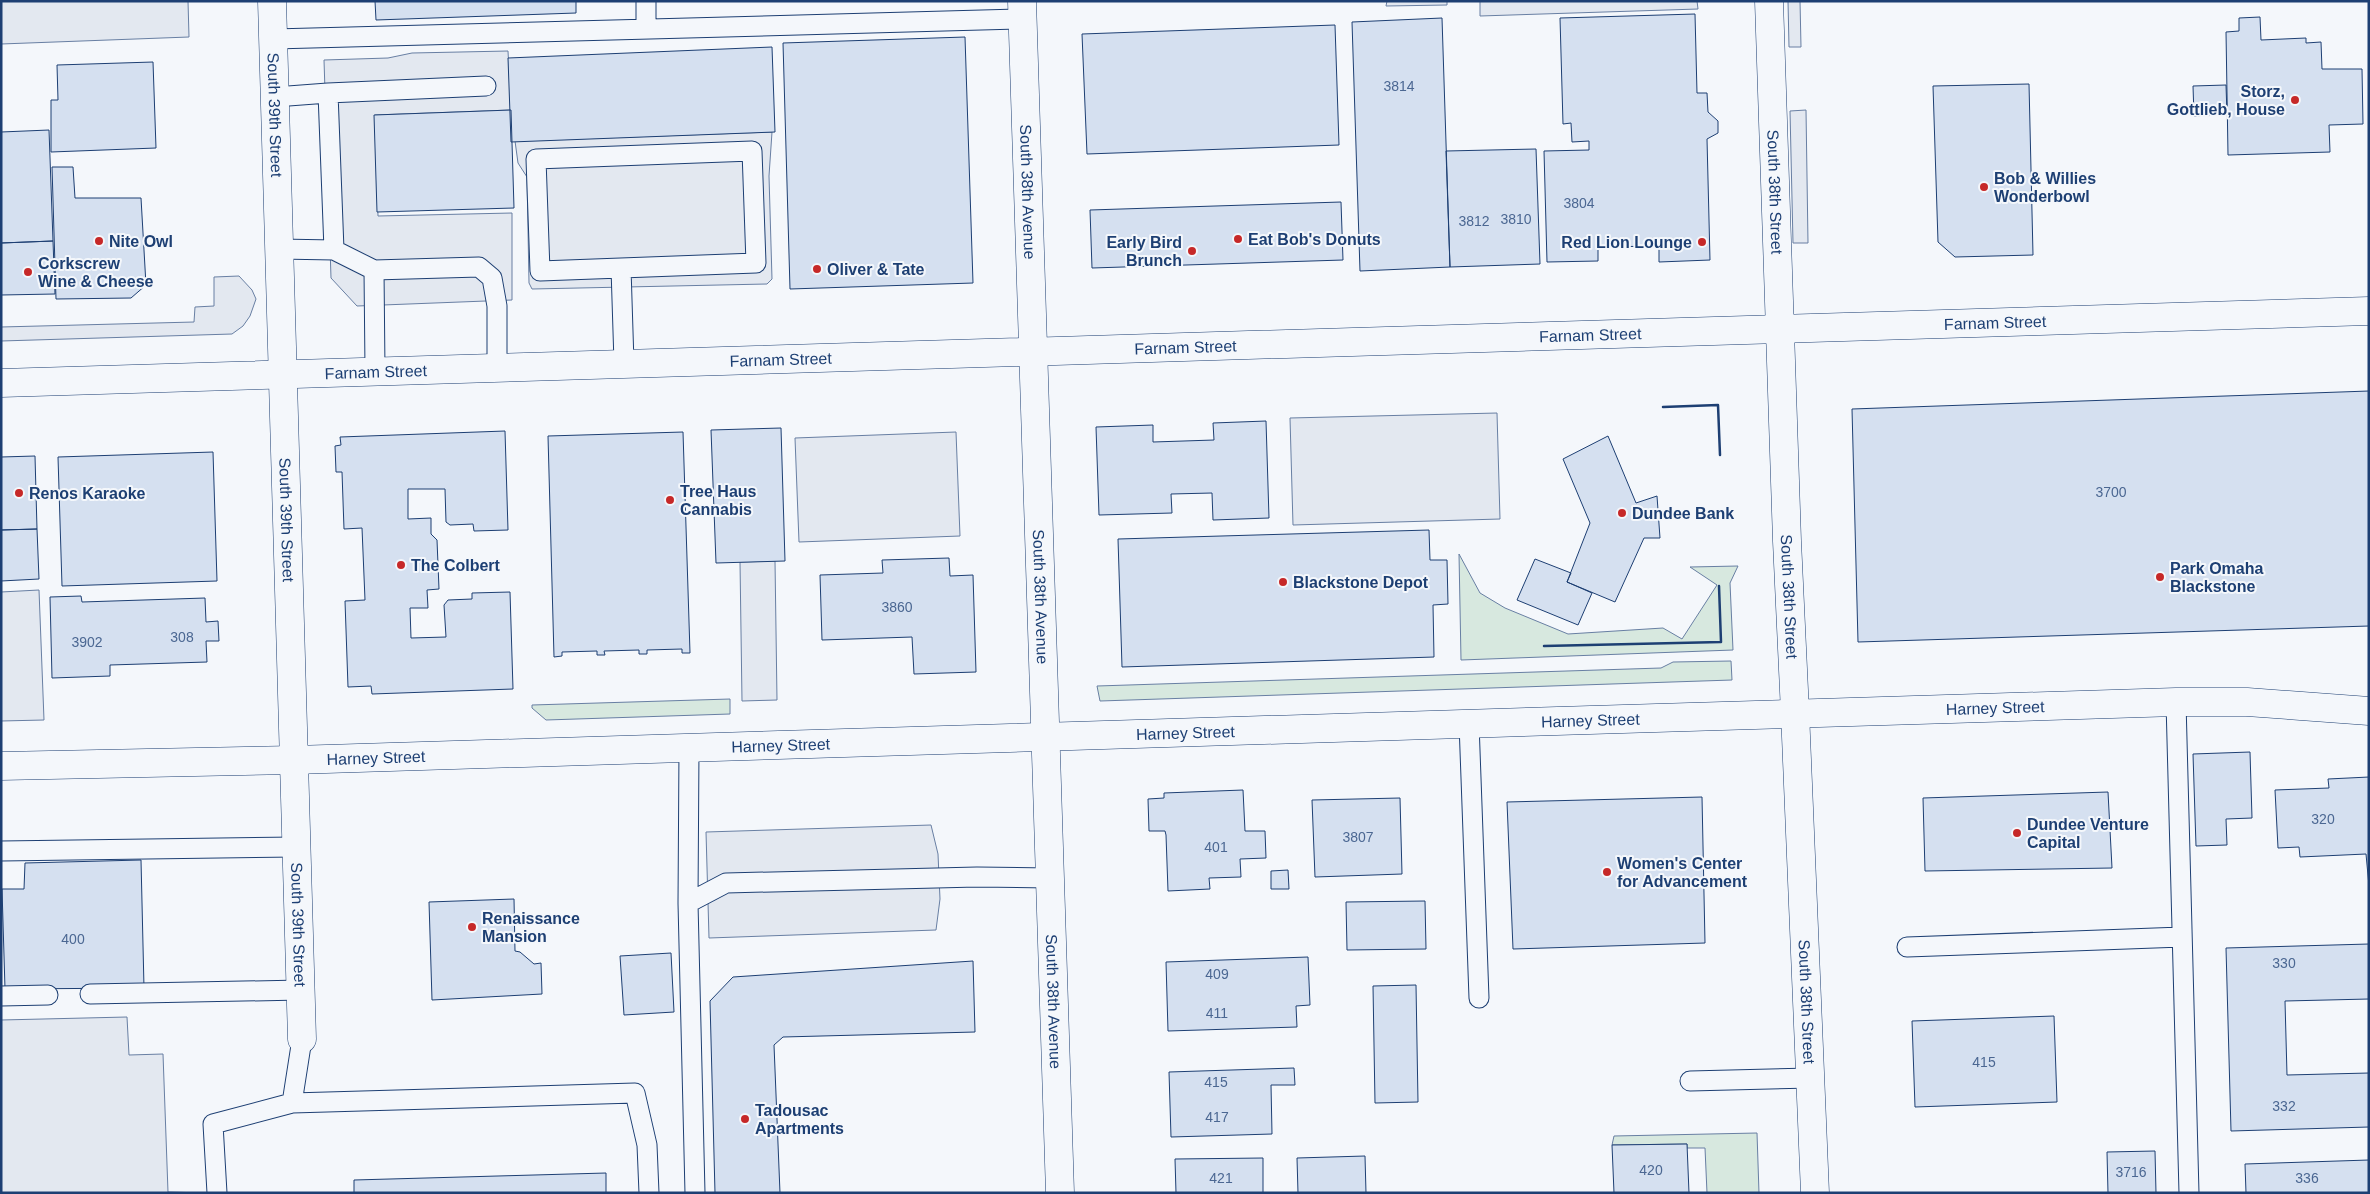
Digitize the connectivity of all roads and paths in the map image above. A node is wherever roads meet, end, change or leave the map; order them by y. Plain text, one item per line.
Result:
1 (272, 1) edge
2 (646, 1) edge
3 (1768, 1) edge
4 (1022, 10) edge
5 (646, 29) junction
6 (274, 39) junction
7 (486, 86) dead end
8 (328, 93) junction
9 (275, 96) junction
10 (279, 250) junction
11 (334, 250) junction
12 (621, 268) junction
13 (374, 270) junction
14 (2369, 310) edge
15 (1779, 328) junction
16 (1033, 350) junction
17 (624, 363) junction
18 (497, 366) junction
19 (375, 370) junction
20 (283, 373) junction
21 (1, 383) edge
22 (2176, 702) junction
23 (2369, 711) edge
24 (1795, 712) junction
25 (1469, 723) junction
26 (1045, 737) junction
27 (689, 748) junction
28 (294, 760) junction
29 (1, 766) edge
30 (296, 847) junction
31 (1, 851) edge
32 (1050, 878) junction
33 (688, 903) junction
34 (2182, 937) junction
35 (1907, 947) dead end
36 (300, 990) junction
37 (90, 994) dead end
38 (48, 995) dead end
39 (1, 996) edge
40 (1479, 998) dead end
41 (302, 1039) joint
42 (1811, 1078) junction
43 (1690, 1081) dead end
44 (292, 1103) junction
45 (217, 1193) edge
46 (649, 1193) edge
47 (696, 1193) edge
48 (1060, 1193) edge
49 (1815, 1193) edge
50 (2189, 1193) edge

1 - 6 main road, South 39th Street
2 - 5 lane
3 - 15 main road, South 38th Street
4 - 5 lane
4 - 16 main road, South 38th Avenue
5 - 6 lane
6 - 9 main road, South 39th Street
7 - 8 lane
8 - 9 lane
8 - 11 lane
9 - 10 main road, South 39th Street
10 - 11 lane
10 - 20 main road, South 39th Street
11 - 13 lane
12 - 12 lane
12 - 17 lane
13 - 18 lane
13 - 19 lane
14 - 15 main road, Farnam Street
15 - 16 main road, Farnam Street
15 - 24 main road, South 38th Street
16 - 17 main road, Farnam Street
16 - 26 main road, South 38th Avenue
17 - 18 main road, Farnam Street
18 - 19 main road, Farnam Street
19 - 20 main road, Farnam Street
20 - 21 main road, Farnam Street
20 - 28 main road, South 39th Street
22 - 23 main road, Harney Street
22 - 24 main road, Harney Street
22 - 34 lane
24 - 25 main road, Harney Street
24 - 42 main road, South 38th Street
25 - 26 main road, Harney Street
25 - 40 lane
26 - 27 main road, Harney Street
26 - 32 main road, South 38th Avenue
27 - 28 main road, Harney Street
27 - 33 lane
28 - 29 main road, Harney Street
28 - 30 main road, South 39th Street
30 - 31 lane
30 - 36 main road, South 39th Street
32 - 33 lane
32 - 48 main road, South 38th Avenue
33 - 47 lane
34 - 35 lane
34 - 50 lane
36 - 37 lane
36 - 41 main road, South 39th Street
38 - 39 lane
41 - 44 lane
42 - 43 lane
42 - 49 main road, South 38th Street
44 - 45 lane
44 - 46 lane

